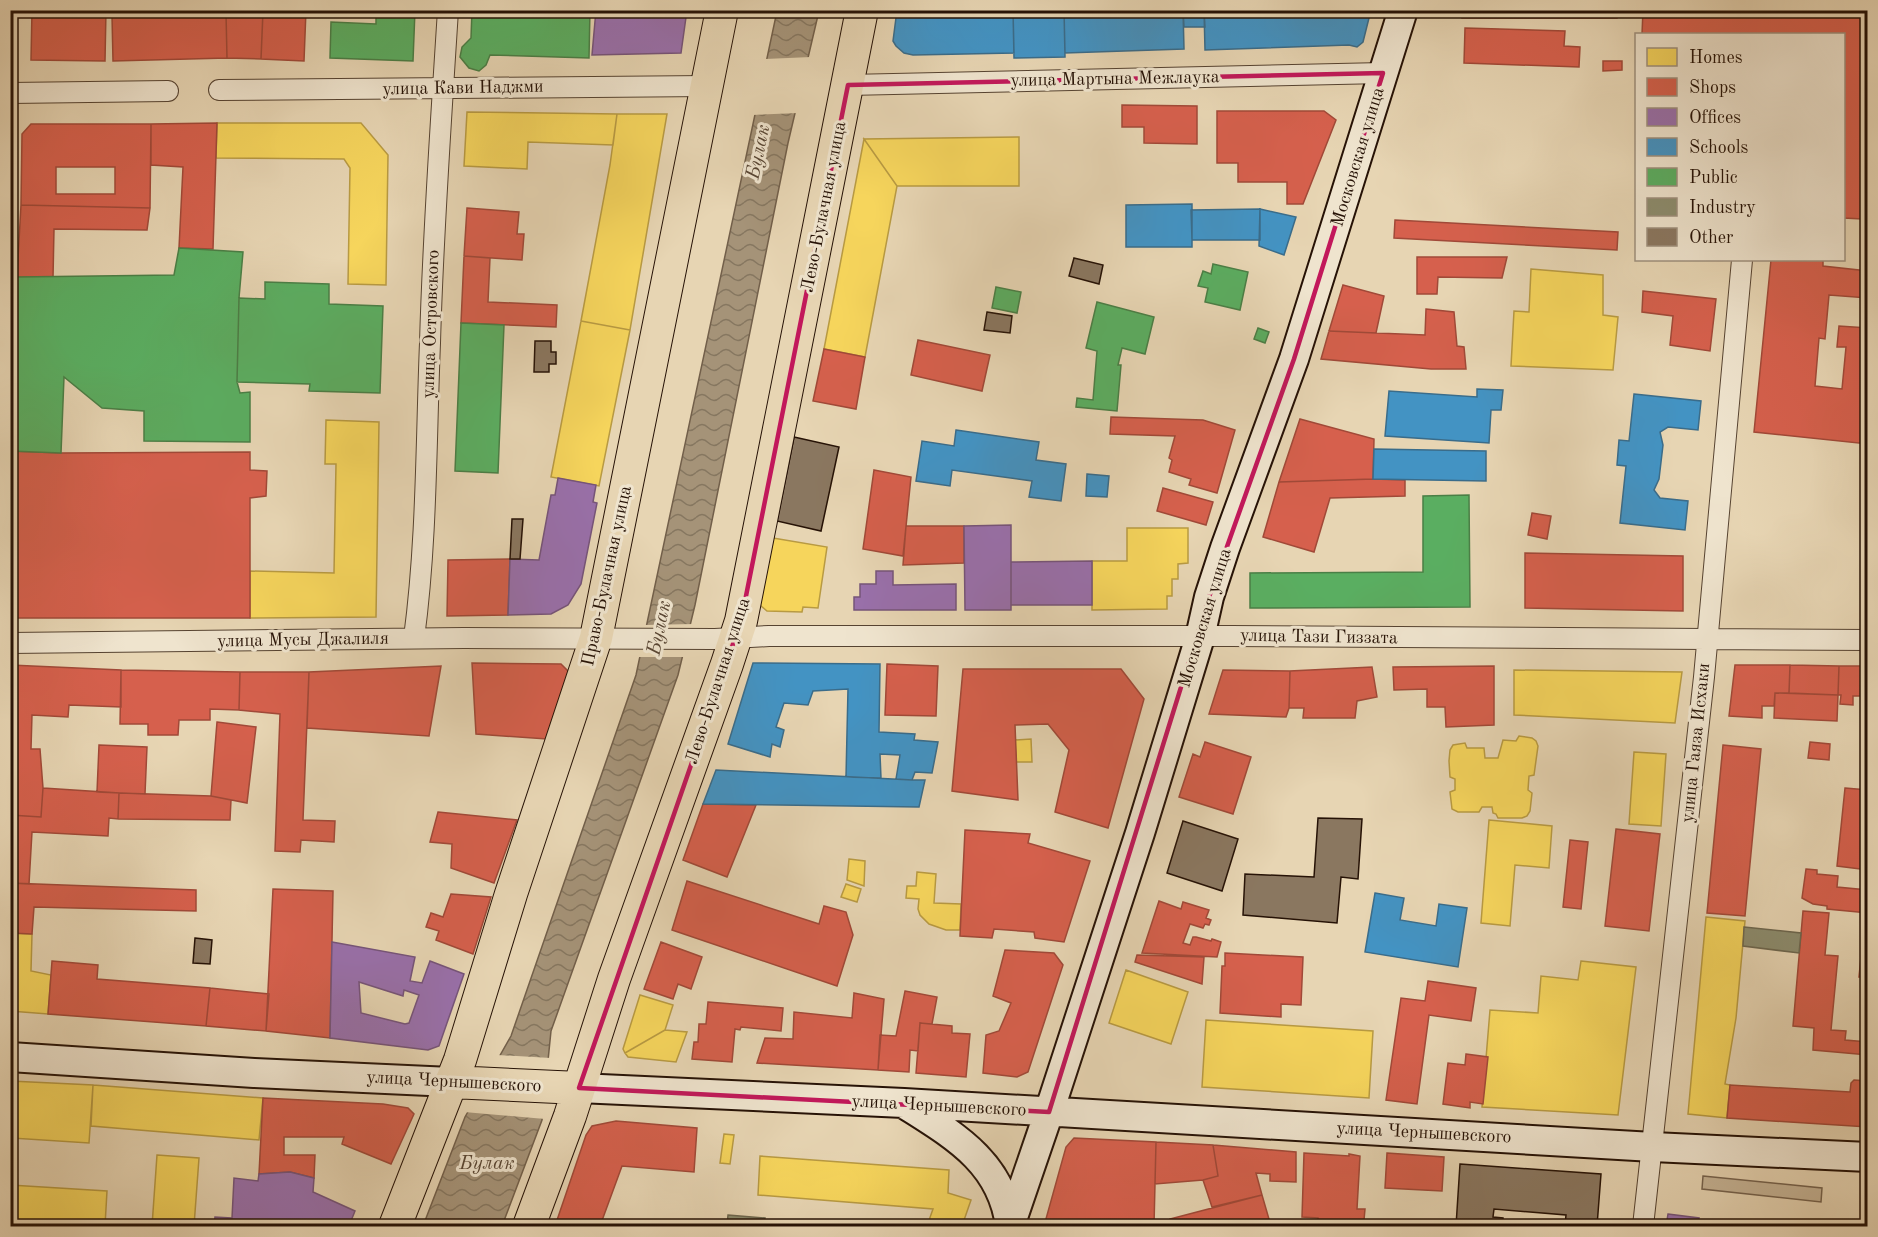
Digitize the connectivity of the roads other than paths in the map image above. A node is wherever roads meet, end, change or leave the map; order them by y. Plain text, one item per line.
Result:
1 (448, 10) edge
2 (722, 10) edge
3 (862, 10) edge
4 (1403, 10) edge
5 (1383, 73) junction
6 (848, 85) junction
7 (707, 86) junction
8 (444, 88) junction
9 (219, 90) dead end
10 (168, 91) dead end
11 (10, 93) edge
12 (1742, 261) edge
13 (1200, 637) junction
14 (414, 638) junction
15 (607, 638) junction
16 (725, 639) junction
17 (1707, 640) junction
18 (1868, 640) edge
19 (11, 644) edge
20 (10, 1057) edge
21 (463, 1082) junction
22 (568, 1087) junction
23 (904, 1104) junction
24 (1049, 1112) junction
25 (1653, 1147) junction
26 (1868, 1157) edge
27 (1010, 1226) edge
28 (395, 1227) edge
29 (529, 1227) edge
30 (1643, 1227) edge

1 - 8 street, улица Островского
2 - 7 main road, Право-Булачная улица
3 - 6 main road, Лево-Булачная улица
4 - 5 main road, Московская улица
5 - 6 street, улица Мартына Межлаука
5 - 13 main road, Московская улица
6 - 16 main road, Лево-Булачная улица
7 - 8 street, улица Кави Наджми
7 - 15 main road, Право-Булачная улица
8 - 9 street, улица Кави Наджми
8 - 14 street, улица Островского
10 - 11 street
12 - 17 street, улица Гаяза Исхаки
13 - 16 street, улица Тази Гиззата
13 - 17 street, улица Тази Гиззата
13 - 24 main road, Московская улица
14 - 15 street, улица Мусы Джалиля
14 - 19 street, улица Мусы Джалиля
15 - 16 street, улица Мусы Джалиля
15 - 21 main road, Право-Булачная улица
16 - 22 main road, Лево-Булачная улица
17 - 18 street, улица Тази Гиззата
17 - 25 street, улица Гаяза Исхаки
20 - 21 main road, улица Чернышевского
21 - 22 main road, улица Чернышевского
21 - 28 main road, Право-Булачная улица
22 - 23 main road, улица Чернышевского
22 - 29 main road, Лево-Булачная улица
23 - 24 main road, улица Чернышевского
23 - 27 main road
24 - 25 main road, улица Чернышевского
24 - 27 main road, Московская улица
25 - 26 main road, улица Чернышевского
25 - 30 street, улица Гаяза Исхаки

